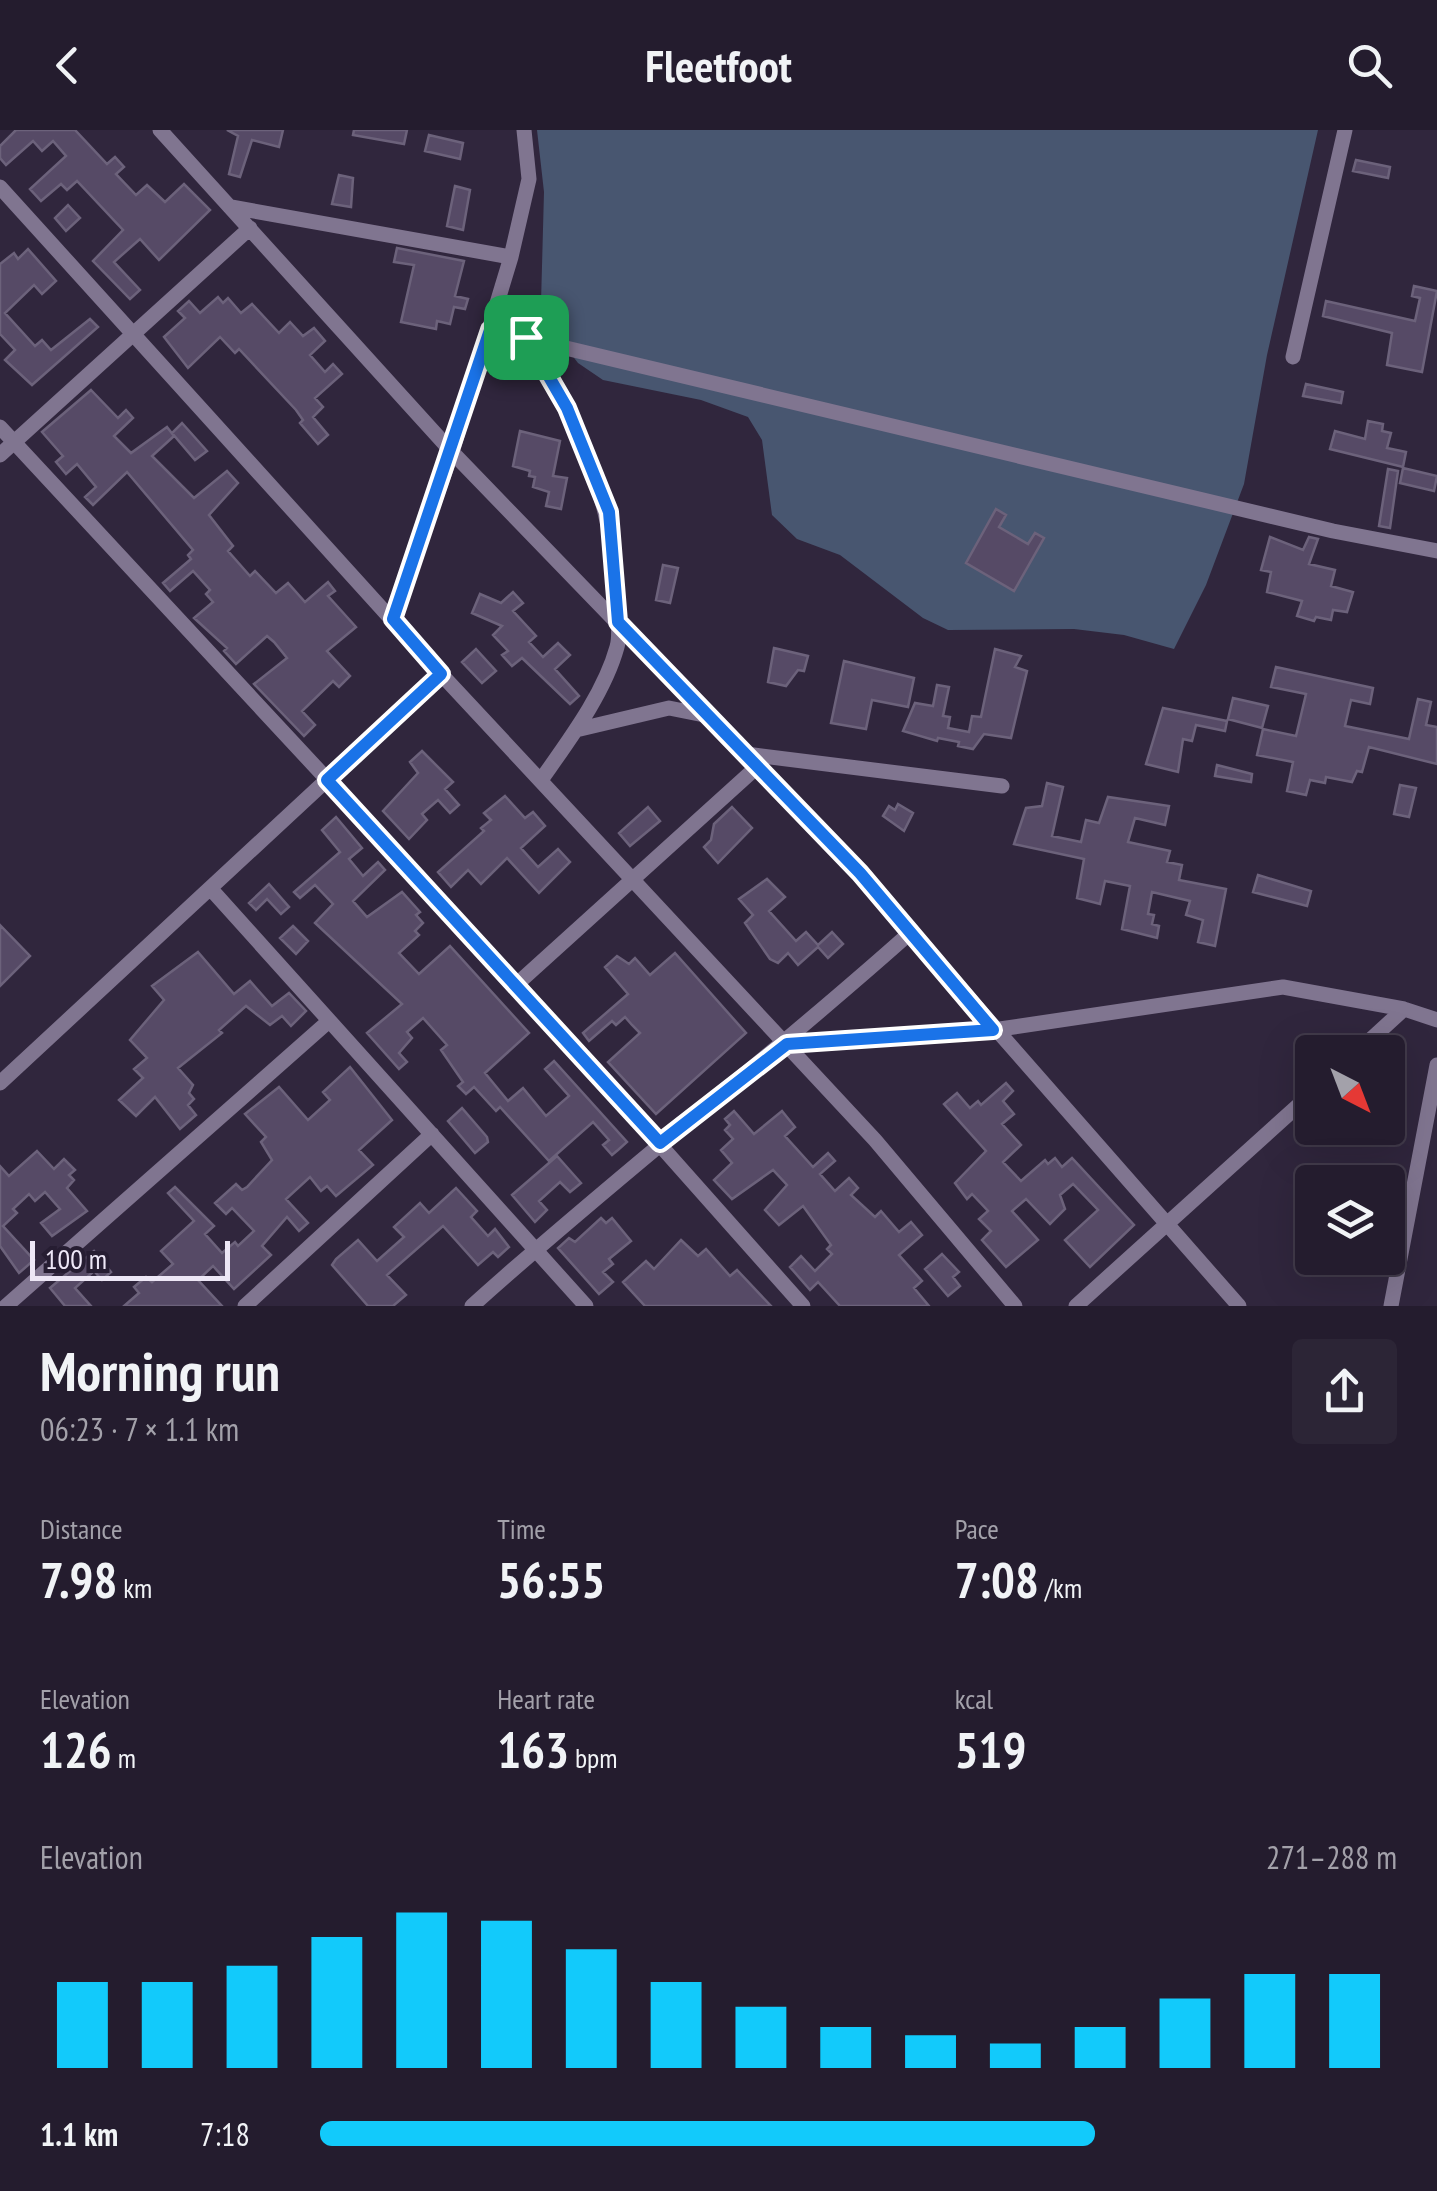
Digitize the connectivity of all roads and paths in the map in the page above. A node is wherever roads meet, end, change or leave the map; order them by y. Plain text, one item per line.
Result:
1 (160, 130) edge
2 (524, 130) edge
3 (1345, 130) edge
4 (0, 187) edge
5 (231, 207) junction
6 (250, 228) junction
7 (511, 258) junction
8 (490, 330) junction
9 (129, 333) junction
10 (526, 337) junction
11 (1292, 357) dead end
12 (0, 427) edge
13 (14, 442) junction
14 (452, 452) junction
15 (0, 455) edge
16 (1437, 552) edge
17 (393, 619) junction
18 (618, 622) junction
19 (441, 674) junction
20 (709, 716) junction
21 (576, 730) junction
22 (752, 760) junction
23 (327, 780) junction
24 (541, 780) junction
25 (1002, 786) dead end
26 (634, 878) junction
27 (210, 888) junction
28 (912, 932) junction
29 (517, 984) junction
30 (1404, 1009) junction
31 (1437, 1020) edge
32 (329, 1021) junction
33 (993, 1030) junction
34 (1375, 1035) edge
35 (787, 1044) junction
36 (1437, 1065) edge
37 (0, 1083) edge
38 (1295, 1109) edge
39 (432, 1134) junction
40 (660, 1143) junction
41 (1168, 1225) junction
42 (535, 1249) junction
43 (6, 1306) edge
44 (245, 1306) edge
45 (472, 1306) edge
46 (586, 1306) edge
47 (803, 1306) edge
48 (1015, 1306) edge
49 (1076, 1306) edge
50 (1239, 1306) edge
51 (1391, 1306) edge

1 - 5 street
2 - 7 street
3 - 11 street
4 - 9 street
5 - 6 street
5 - 7 street
6 - 9 street
6 - 14 street
7 - 8 street
8 - 10 street
8 - 14 street
9 - 13 street
9 - 17 street
10 - 16 street
10 - 18 street
12 - 13 street
13 - 15 street
13 - 23 street
14 - 17 street
14 - 18 street
17 - 19 street
18 - 20 street
18 - 21 street
19 - 23 street
19 - 24 street
20 - 21 street
20 - 22 street
21 - 24 street
22 - 25 street
22 - 26 street
22 - 28 street
23 - 27 street
23 - 29 street
24 - 26 street
26 - 29 street
26 - 35 street
27 - 32 street
27 - 37 street
28 - 33 street
28 - 35 street
29 - 40 street
30 - 31 street
30 - 33 street
30 - 34 street
32 - 39 street
32 - 43 street
33 - 35 street
33 - 41 street
35 - 40 street
35 - 48 street
36 - 51 street
38 - 41 street
39 - 42 street
39 - 44 street
40 - 42 street
40 - 47 street
41 - 49 street
41 - 50 street
42 - 45 street
42 - 46 street

